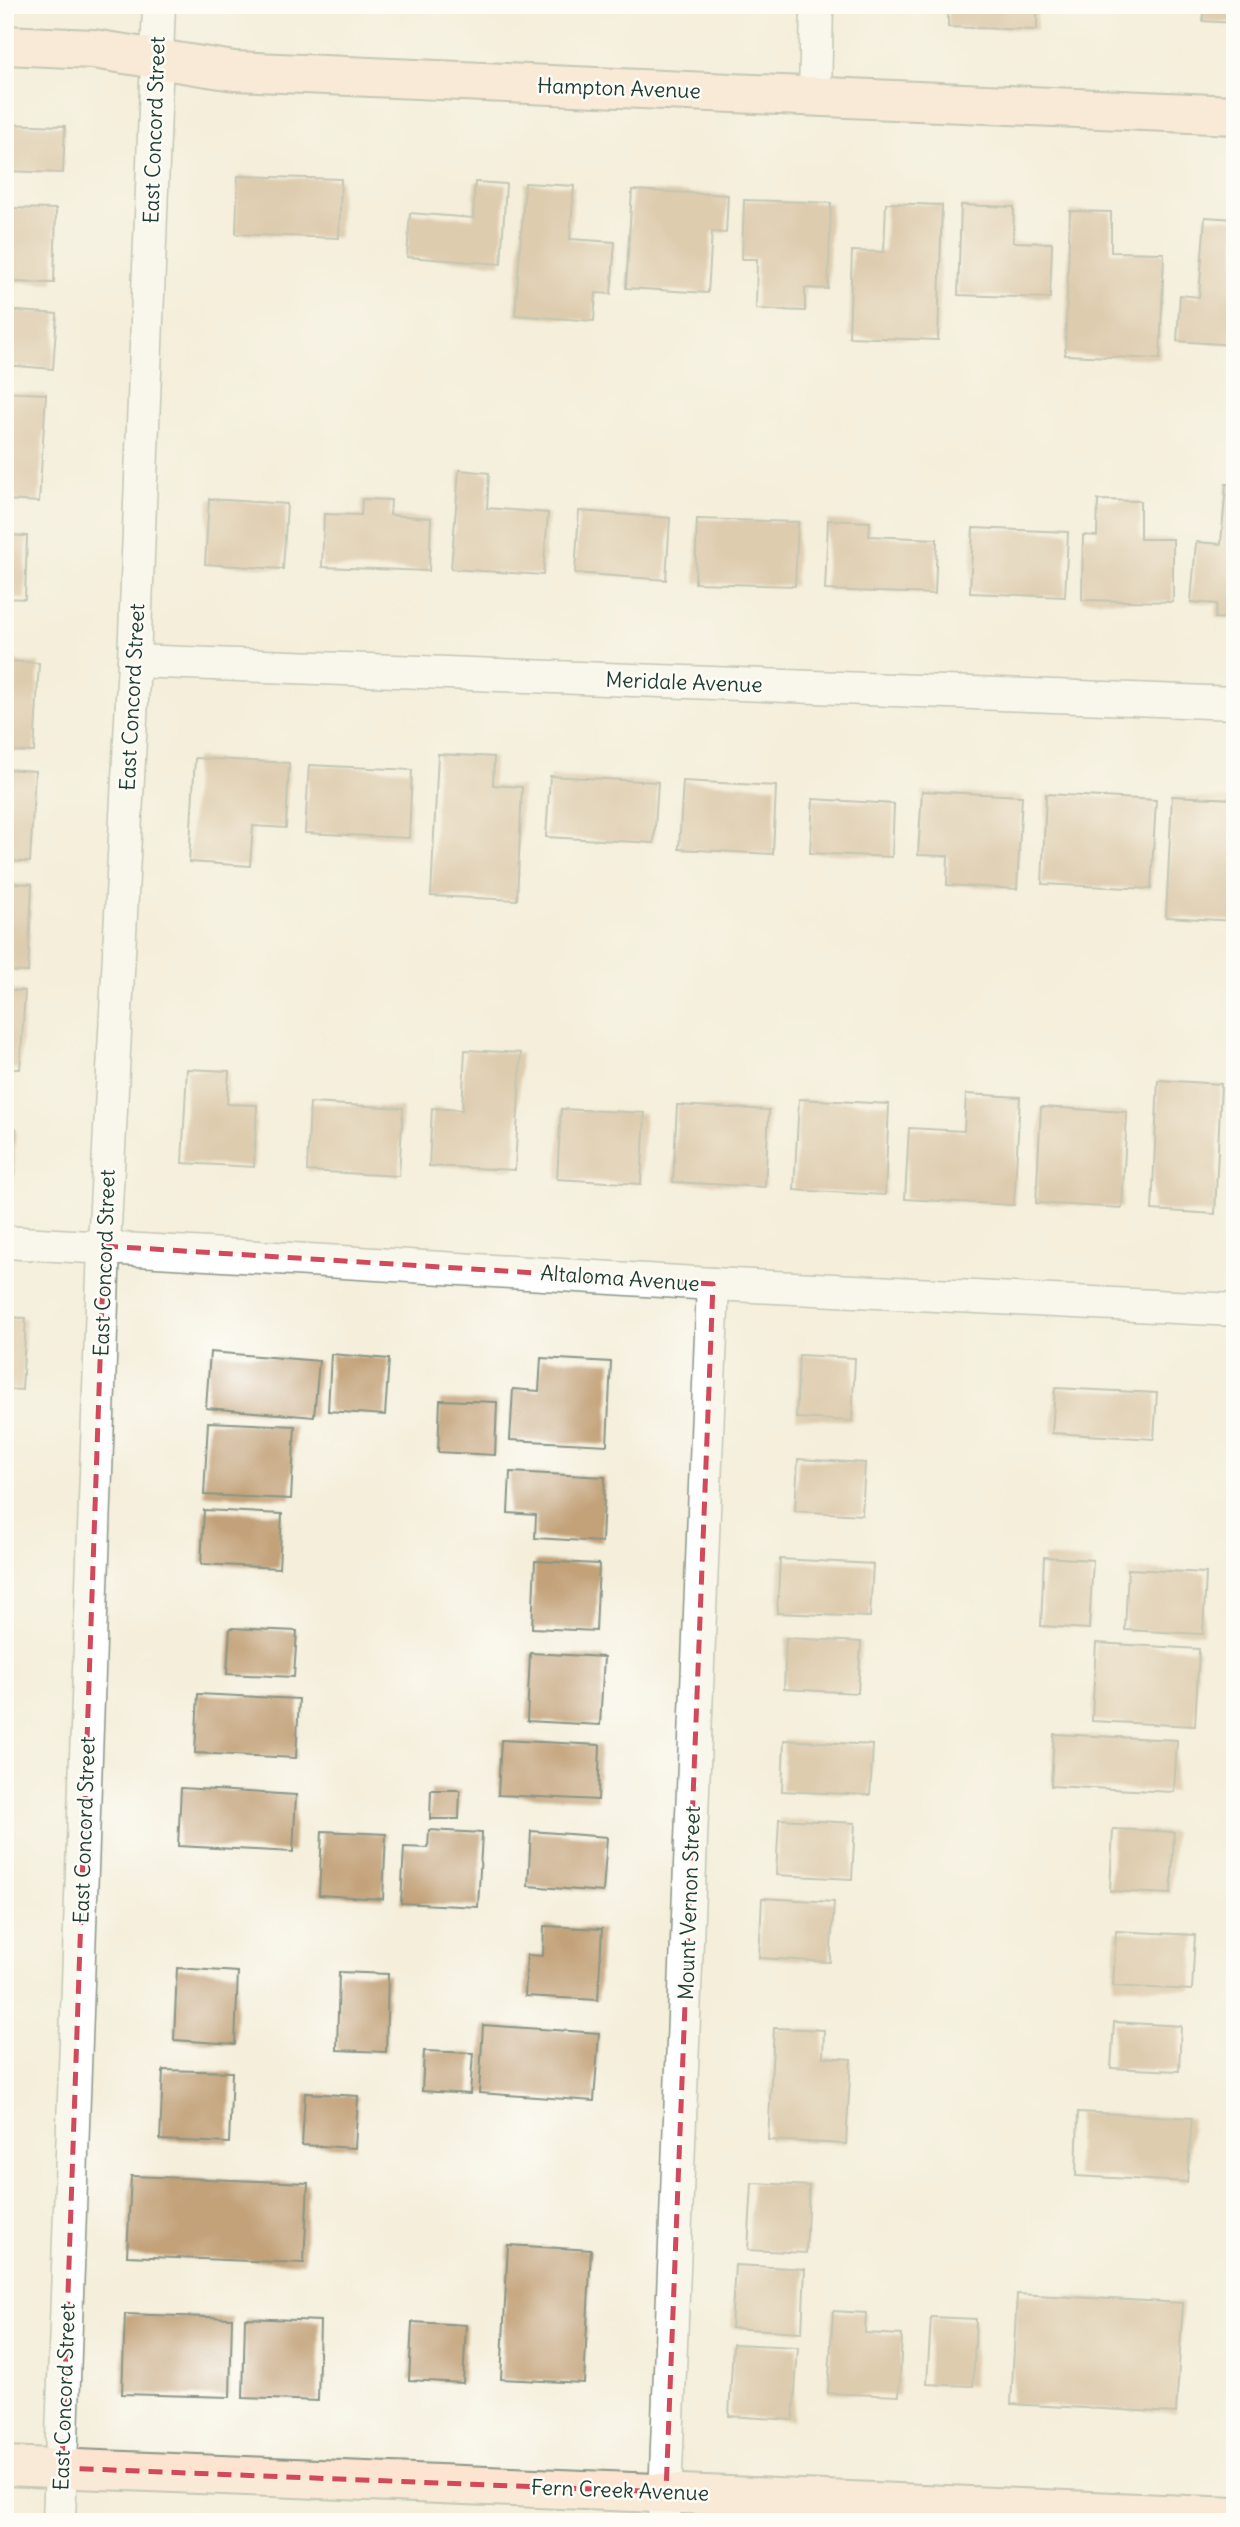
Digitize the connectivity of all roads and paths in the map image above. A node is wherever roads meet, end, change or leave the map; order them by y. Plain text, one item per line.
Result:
1 (159, 5) edge
2 (817, 5) edge
3 (5, 45) edge
4 (156, 59) junction
5 (815, 96) junction
6 (1235, 115) edge
7 (134, 661) junction
8 (1235, 703) edge
9 (5, 1242) edge
10 (104, 1246) junction
11 (713, 1284) junction
12 (1235, 1310) edge
13 (5, 2466) edge
14 (62, 2468) junction
15 (665, 2507) edge
16 (1235, 2517) edge
17 (59, 2522) edge

1 - 4 street, East Concord Street
2 - 5 street
3 - 4 street, Hampton Avenue
4 - 5 street, Hampton Avenue
4 - 7 street, East Concord Street
5 - 6 street, Hampton Avenue
7 - 8 street, Meridale Avenue
7 - 10 street, East Concord Street
9 - 10 street, Altaloma Avenue
10 - 11 street, Altaloma Avenue
10 - 14 street, East Concord Street
11 - 12 street, Altaloma Avenue
11 - 15 street, Mount Vernon Street
13 - 14 street, Fern Creek Avenue
14 - 15 street, Fern Creek Avenue
14 - 17 street, East Concord Street
15 - 16 street, Fern Creek Avenue

